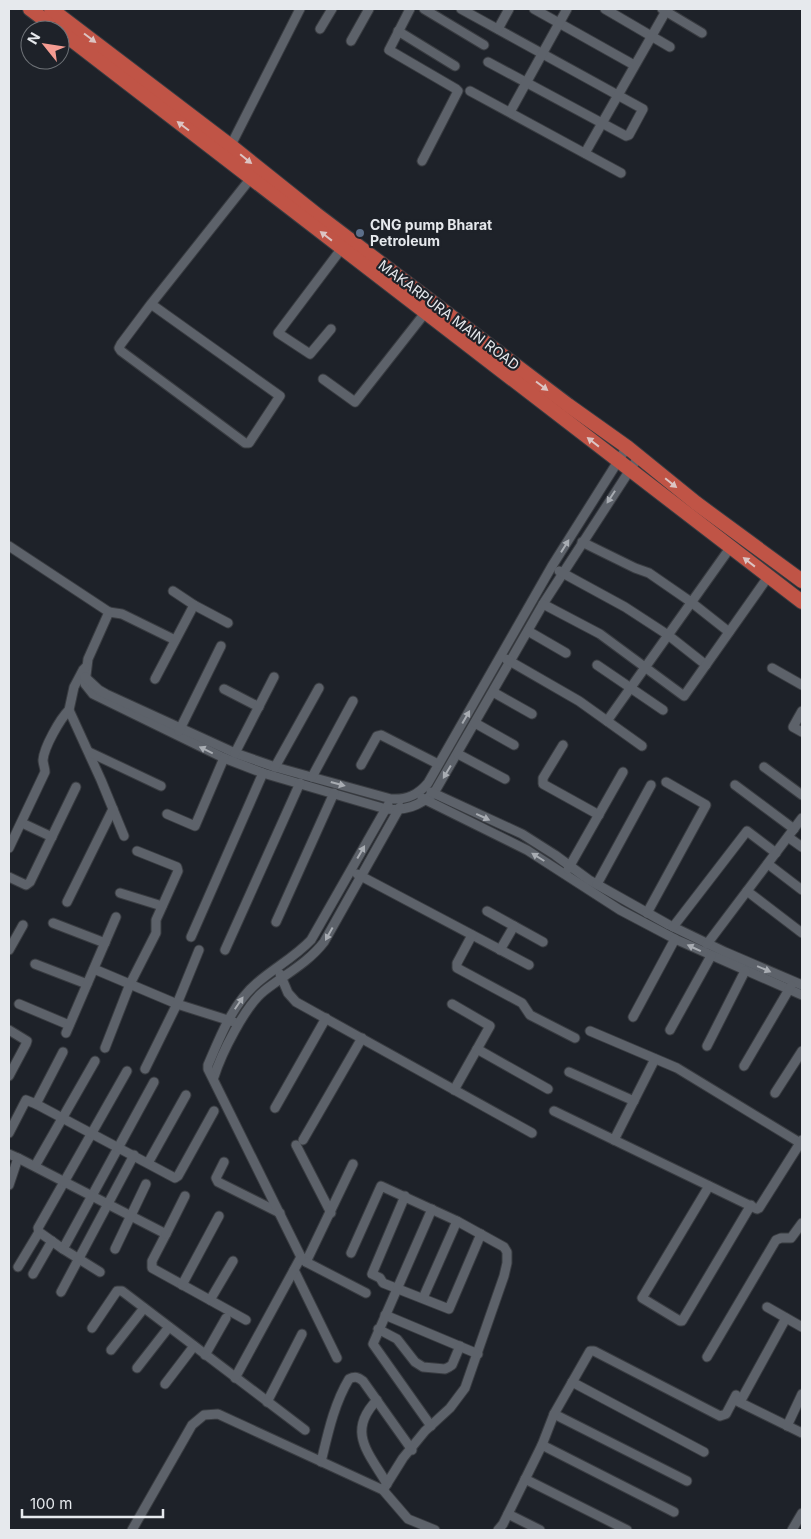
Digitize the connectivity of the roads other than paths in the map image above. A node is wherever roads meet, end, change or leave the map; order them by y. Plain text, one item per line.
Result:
1 (30, 9) edge
2 (51, 9) edge
3 (300, 9) edge
4 (332, 9) edge
5 (369, 9) edge
6 (410, 9) edge
7 (424, 9) edge
8 (509, 9) edge
9 (534, 9) edge
10 (567, 9) edge
11 (605, 9) edge
12 (468, 10) edge
13 (664, 10) edge
14 (44, 20) edge
15 (559, 22) junction
16 (320, 29) dead end
17 (498, 29) junction
18 (398, 31) junction
19 (702, 33) dead end
20 (652, 35) junction
21 (70, 39) edge
22 (352, 41) dead end
23 (484, 45) dead end
24 (670, 46) dead end
25 (542, 53) junction
26 (488, 62) dead end
27 (634, 65) junction
28 (455, 66) dead end
29 (526, 83) junction
30 (470, 91) dead end
31 (618, 94) junction
32 (510, 112) junction
33 (602, 123) junction
34 (228, 152) junction
35 (585, 153) junction
36 (422, 161) dead end
37 (621, 173) dead end
38 (251, 178) junction
39 (342, 248) junction
40 (151, 304) junction
41 (425, 313) junction
42 (331, 328) dead end
43 (323, 380) dead end
44 (627, 447) junction
45 (639, 456) junction
46 (623, 466) junction
47 (582, 542) junction
48 (9, 546) edge
49 (730, 548) junction
50 (552, 566) junction
51 (563, 573) junction
52 (768, 577) junction
53 (802, 581) edge
54 (173, 591) dead end
55 (691, 602) junction
56 (802, 602) edge
57 (543, 604) junction
58 (194, 605) junction
59 (109, 612) junction
60 (228, 623) dead end
61 (528, 631) junction
62 (729, 632) junction
63 (668, 635) junction
64 (175, 640) junction
65 (222, 646) dead end
66 (566, 653) dead end
67 (501, 656) junction
68 (510, 661) junction
69 (597, 664) dead end
70 (706, 664) junction
71 (86, 667) junction
72 (645, 667) junction
73 (772, 668) dead end
74 (274, 677) dead end
75 (154, 679) dead end
76 (802, 685) edge
77 (319, 688) dead end
78 (630, 688) junction
79 (224, 689) dead end
80 (492, 692) junction
81 (353, 701) dead end
82 (259, 707) junction
83 (69, 710) junction
84 (663, 710) dead end
85 (802, 711) edge
86 (532, 714) dead end
87 (607, 721) junction
88 (475, 723) junction
89 (179, 731) junction
90 (802, 732) edge
91 (514, 745) dead end
92 (563, 745) dead end
93 (642, 746) dead end
94 (88, 752) junction
95 (235, 753) junction
96 (458, 754) junction
97 (224, 758) junction
98 (438, 764) junction
99 (361, 765) dead end
100 (276, 767) junction
101 (764, 767) dead end
102 (263, 772) junction
103 (624, 772) dead end
104 (312, 777) junction
105 (505, 780) dead end
106 (666, 782) dead end
107 (300, 783) junction
108 (651, 785) dead end
109 (735, 785) dead end
110 (161, 786) dead end
111 (76, 787) dead end
112 (424, 788) junction
113 (334, 793) junction
114 (434, 793) junction
115 (415, 794) junction
116 (802, 795) edge
117 (391, 799) junction
118 (403, 800) junction
119 (426, 800) junction
120 (112, 809) junction
121 (386, 809) junction
122 (399, 810) junction
123 (167, 814) dead end
124 (599, 815) junction
125 (802, 818) edge
126 (22, 823) junction
127 (791, 833) junction
128 (124, 836) dead end
129 (52, 837) junction
130 (9, 848) edge
131 (802, 848) edge
132 (137, 850) dead end
133 (776, 853) junction
134 (768, 864) junction
135 (350, 870) junction
136 (568, 870) junction
137 (9, 876) edge
138 (361, 876) junction
139 (597, 884) junction
140 (802, 890) edge
141 (747, 892) junction
142 (120, 893) dead end
143 (625, 900) junction
144 (67, 902) dead end
145 (162, 906) junction
146 (620, 910) junction
147 (327, 911) junction
148 (487, 911) dead end
149 (647, 913) junction
150 (116, 918) dead end
151 (338, 918) junction
152 (276, 922) dead end
153 (53, 923) dead end
154 (23, 925) dead end
155 (514, 926) junction
156 (673, 927) junction
157 (802, 933) edge
158 (472, 935) junction
159 (191, 937) dead end
160 (675, 939) junction
161 (542, 942) dead end
162 (105, 943) junction
163 (707, 944) junction
164 (9, 950) edge
165 (199, 950) dead end
166 (225, 950) dead end
167 (500, 950) junction
168 (711, 956) junction
169 (35, 964) dead end
170 (529, 965) dead end
171 (278, 967) junction
172 (94, 969) junction
173 (745, 971) junction
174 (282, 979) junction
175 (87, 984) junction
176 (130, 984) junction
177 (802, 985) edge
178 (791, 986) junction
179 (802, 995) edge
180 (20, 1004) dead end
181 (177, 1004) junction
182 (452, 1004) dead end
183 (633, 1017) dead end
184 (326, 1018) junction
185 (229, 1020) junction
186 (239, 1023) junction
187 (9, 1030) edge
188 (670, 1030) dead end
189 (590, 1031) dead end
190 (362, 1038) junction
191 (575, 1038) dead end
192 (707, 1046) dead end
193 (105, 1048) dead end
194 (477, 1049) junction
195 (802, 1051) edge
196 (63, 1052) dead end
197 (655, 1059) junction
198 (95, 1061) dead end
199 (744, 1066) dead end
200 (145, 1069) dead end
201 (127, 1071) dead end
202 (570, 1072) dead end
203 (9, 1076) edge
204 (214, 1077) junction
205 (154, 1082) dead end
206 (548, 1089) dead end
207 (454, 1090) junction
208 (775, 1093) dead end
209 (186, 1094) dead end
210 (634, 1101) junction
211 (36, 1104) junction
212 (275, 1108) dead end
213 (214, 1111) dead end
214 (554, 1111) dead end
215 (62, 1118) junction
216 (9, 1132) edge
217 (532, 1133) dead end
218 (92, 1134) junction
219 (614, 1140) junction
220 (802, 1142) edge
221 (118, 1147) junction
222 (9, 1154) edge
223 (134, 1155) junction
224 (18, 1158) junction
225 (224, 1162) dead end
226 (148, 1163) junction
227 (353, 1164) dead end
228 (35, 1166) junction
229 (65, 1181) junction
230 (146, 1184) dead end
231 (9, 1185) edge
232 (710, 1186) junction
233 (91, 1195) junction
234 (186, 1196) dead end
235 (406, 1196) junction
236 (108, 1204) junction
237 (751, 1206) junction
238 (432, 1209) junction
239 (280, 1213) junction
240 (331, 1213) junction
241 (219, 1216) dead end
242 (130, 1217) junction
243 (457, 1221) junction
244 (802, 1223) edge
245 (39, 1232) junction
246 (166, 1234) junction
247 (480, 1234) junction
248 (52, 1241) junction
249 (115, 1248) dead end
250 (63, 1249) junction
251 (351, 1253) dead end
252 (80, 1259) junction
253 (304, 1260) junction
254 (233, 1261) dead end
255 (18, 1267) dead end
256 (294, 1270) junction
257 (100, 1272) dead end
258 (32, 1274) dead end
259 (182, 1285) junction
260 (396, 1288) junction
261 (61, 1292) dead end
262 (366, 1293) dead end
263 (423, 1298) junction
264 (210, 1300) junction
265 (767, 1307) dead end
266 (144, 1308) junction
267 (385, 1315) junction
268 (226, 1318) dead end
269 (786, 1318) junction
270 (246, 1320) dead end
271 (169, 1327) junction
272 (802, 1327) edge
273 (92, 1328) dead end
274 (378, 1329) junction
275 (302, 1334) dead end
276 (194, 1346) junction
277 (460, 1346) junction
278 (111, 1350) dead end
279 (478, 1354) junction
280 (205, 1355) junction
281 (337, 1358) dead end
282 (708, 1358) dead end
283 (137, 1368) dead end
284 (235, 1378) junction
285 (572, 1382) junction
286 (165, 1384) dead end
287 (802, 1394) edge
288 (737, 1399) junction
289 (377, 1400) junction
290 (267, 1402) junction
291 (554, 1414) junction
292 (431, 1426) junction
293 (786, 1426) junction
294 (305, 1430) dead end
295 (802, 1433) edge
296 (542, 1445) junction
297 (412, 1450) junction
298 (704, 1452) dead end
299 (321, 1462) junction
300 (525, 1478) junction
301 (687, 1481) dead end
302 (385, 1487) junction
303 (674, 1512) dead end
304 (802, 1513) edge
305 (508, 1514) junction
306 (132, 1530) edge
307 (435, 1530) edge
308 (498, 1530) edge
309 (540, 1530) edge
310 (627, 1530) edge
311 (792, 1530) edge

1 - 14 highway, MAKARPURA MAIN ROAD
2 -> 34 highway, MAKARPURA MAIN ROAD
3 - 34 street
4 - 16 street
5 - 22 street
6 - 18 street
7 - 23 street
8 - 17 street
9 - 15 street
10 - 15 street
11 - 20 street
12 - 17 street
13 - 19 street
13 - 20 street
15 - 25 street
15 - 27 street
17 - 25 street
18 - 28 street
18 - 36 street
20 - 24 street
20 - 27 street
34 -> 21 highway, MAKARPURA MAIN ROAD
25 - 29 street
25 - 31 street
26 - 29 street
27 - 31 street
29 - 32 street
29 - 33 street
30 - 32 street
31 - 33 street
31 - 33 street
32 - 35 street
33 - 35 street
34 - 38 highway, MAKARPURA MAIN ROAD
34 -> 44 highway, MAKARPURA MAIN ROAD
35 - 37 street
39 -> 38 highway, MAKARPURA MAIN ROAD
38 - 40 street
39 - 41 highway, MAKARPURA MAIN ROAD
39 - 42 street
40 - 40 street
41 - 43 street
46 -> 41 highway, MAKARPURA MAIN ROAD
44 - 45 highway, MAKARPURA MAIN ROAD
44 - 46 street
45 - 46 street
45 -> 53 highway, MAKARPURA MAIN ROAD
46 -> 47 street
46 - 49 highway, MAKARPURA MAIN ROAD
50 -> 46 street
47 - 51 street
47 - 55 street
48 - 59 street
52 -> 49 highway, MAKARPURA MAIN ROAD
49 - 55 street
50 - 51 street
50 - 67 street
51 - 57 street
51 - 63 street
52 - 56 highway, MAKARPURA MAIN ROAD
52 - 62 street
54 - 58 street
55 - 62 street
55 - 63 street
57 - 61 street
57 - 72 street
58 - 60 street
58 - 64 street
59 - 64 street
59 - 71 street
61 - 66 street
61 - 68 street
62 - 70 street
63 - 70 street
63 - 72 street
64 - 75 street
65 - 89 street
67 - 68 street
98 -> 67 street
68 - 80 street
68 - 87 street
69 - 78 street
70 - 72 street
71 - 83 street
71 - 89 street
72 - 78 street
73 - 76 street
74 - 82 street
77 - 100 street
78 - 84 street
78 - 87 street
79 - 82 street
80 - 86 street
80 - 88 street
81 - 104 street
82 - 95 street
83 - 94 street
83 - 126 street
85 - 90 street
87 - 93 street
88 - 91 street
88 - 96 street
89 - 95 street
97 -> 89 street
92 - 124 street
94 - 110 street
94 - 120 street
95 - 100 street
96 - 105 street
96 -> 114 street
97 - 102 street
97 - 123 street
98 - 99 street
98 - 112 street
100 - 104 street
101 - 116 street
102 - 107 street
102 - 159 street
103 - 124 street
104 -> 117 street
106 - 149 street
107 - 113 street
107 - 166 street
108 - 139 street
109 - 127 street
111 - 129 street
112 - 114 street
112 - 115 street
113 - 121 street
113 - 152 street
114 - 119 street
114 -> 136 street
115 - 118 street
115 - 119 street
117 - 118 street
117 - 121 street
118 - 122 street
119 - 122 street
136 -> 119 street
120 - 128 street
120 - 144 street
121 - 122 street
135 -> 121 street
122 - 138 street
124 - 136 street
125 - 127 street
126 - 129 street
126 - 130 street
127 - 131 street
127 - 133 street
129 - 137 street
132 - 145 street
133 - 134 street
133 - 156 street
134 - 140 street
134 - 141 street
135 - 138 street
135 - 147 street
136 - 139 street
136 - 146 street
138 - 151 street
138 - 158 street
139 - 143 street
141 - 157 street
141 - 163 street
142 - 145 street
143 - 146 street
143 - 149 street
145 - 176 street
146 - 160 street
147 - 151 street
147 - 171 street
148 - 155 street
149 - 156 street
150 - 162 street
151 -> 174 street
153 - 162 street
154 - 164 street
155 - 161 street
155 - 167 street
156 - 163 street
158 - 167 street
158 - 191 street
168 -> 160 street
160 - 183 street
162 - 172 street
163 -> 178 street
165 - 181 street
167 - 170 street
168 - 173 street
168 - 188 street
169 - 175 street
171 - 174 street
185 -> 171 street
172 - 175 street
172 - 176 street
173 - 178 street
173 - 192 street
174 - 184 street
174 - 186 street
175 - 180 street
176 - 181 street
176 - 193 street
177 - 178 street
178 - 179 street
178 - 199 street
181 - 185 street
181 - 200 street
182 - 194 street
184 - 190 street
184 - 212 street
185 - 186 street
185 - 204 street
186 - 204 street
187 - 203 street
189 - 197 street
190 - 207 street
190 - 240 street
194 - 206 street
194 - 207 street
195 - 208 street
196 - 211 street
197 - 210 street
197 - 220 street
198 - 215 street
201 - 218 street
202 - 210 street
204 - 239 street
205 - 221 street
207 - 217 street
209 - 226 street
210 - 219 street
211 - 215 street
211 - 216 street
213 - 226 street
214 - 219 street
215 - 218 street
215 - 228 street
218 - 221 street
218 - 229 street
219 - 232 street
220 - 237 street
221 - 223 street
221 - 233 street
222 - 224 street
223 - 226 street
223 - 236 street
224 - 228 street
224 - 231 street
225 - 239 street
227 - 240 street
228 - 229 street
229 - 233 street
229 - 245 street
230 - 242 street
232 - 237 street
232 - 237 street
233 - 236 street
233 - 250 street
234 - 246 street
235 - 238 street
235 - 251 street
235 - 260 street
236 - 242 street
236 - 252 street
238 - 243 street
238 - 260 street
239 - 253 street
240 - 253 street
241 - 259 street
242 - 246 street
242 - 249 street
243 - 247 street
243 - 263 street
244 - 282 street
245 - 248 street
245 - 255 street
246 - 259 street
247 - 263 street
247 - 279 street
248 - 250 street
248 - 258 street
250 - 252 street
252 - 257 street
252 - 261 street
253 - 256 street
253 - 262 street
254 - 264 street
256 - 281 street
256 - 284 street
259 - 264 street
260 - 263 street
260 - 267 street
264 - 270 street
265 - 269 street
266 - 271 street
266 - 273 street
266 - 278 street
267 - 274 street
267 - 277 street
268 - 280 street
269 - 272 street
269 - 288 street
271 - 276 street
271 - 283 street
274 - 277 street
274 - 292 street
275 - 290 street
276 - 280 street
276 - 286 street
277 - 279 street
279 - 292 street
280 - 284 street
284 - 290 street
285 - 288 street
285 - 291 street
285 - 298 street
287 - 293 street
288 - 293 street
289 - 297 street
289 - 299 street
289 - 302 street
290 - 294 street
291 - 296 street
291 - 301 street
292 - 297 street
293 - 295 street
296 - 300 street
296 - 303 street
297 - 302 street
299 - 302 street
299 - 306 street
300 - 305 street
300 - 310 street
302 - 307 street
304 - 311 street
305 - 308 street
305 - 309 street

